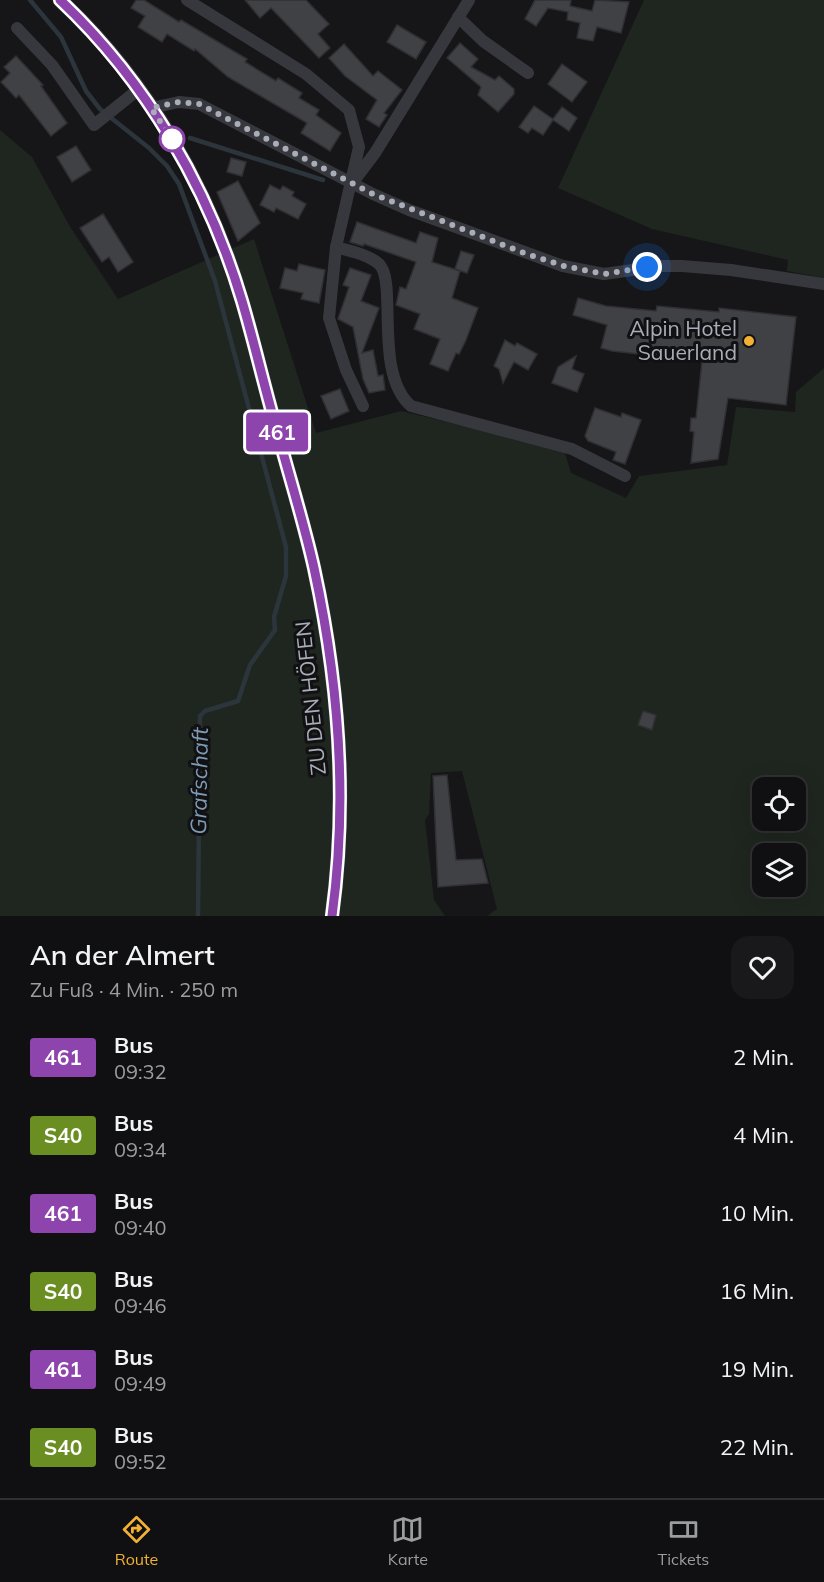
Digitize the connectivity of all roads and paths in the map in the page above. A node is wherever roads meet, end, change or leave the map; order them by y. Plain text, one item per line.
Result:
1 (60, 0) edge
2 (187, 0) edge
3 (468, 0) edge
4 (458, 17) junction
5 (17, 28) dead end
6 (528, 73) dead end
7 (138, 89) junction
8 (151, 108) junction
9 (351, 184) junction
10 (336, 247) junction
11 (824, 284) edge
12 (363, 406) dead end
13 (625, 476) dead end
14 (332, 916) edge

1 - 7 street, ZU DEN HÖFEN
2 - 9 street
3 - 4 street
4 - 6 street
4 - 9 street
5 - 7 street
7 - 8 street, ZU DEN HÖFEN
8 - 9 street
8 - 14 street, ZU DEN HÖFEN
9 - 10 street
9 - 11 street
10 - 12 street
10 - 13 street

